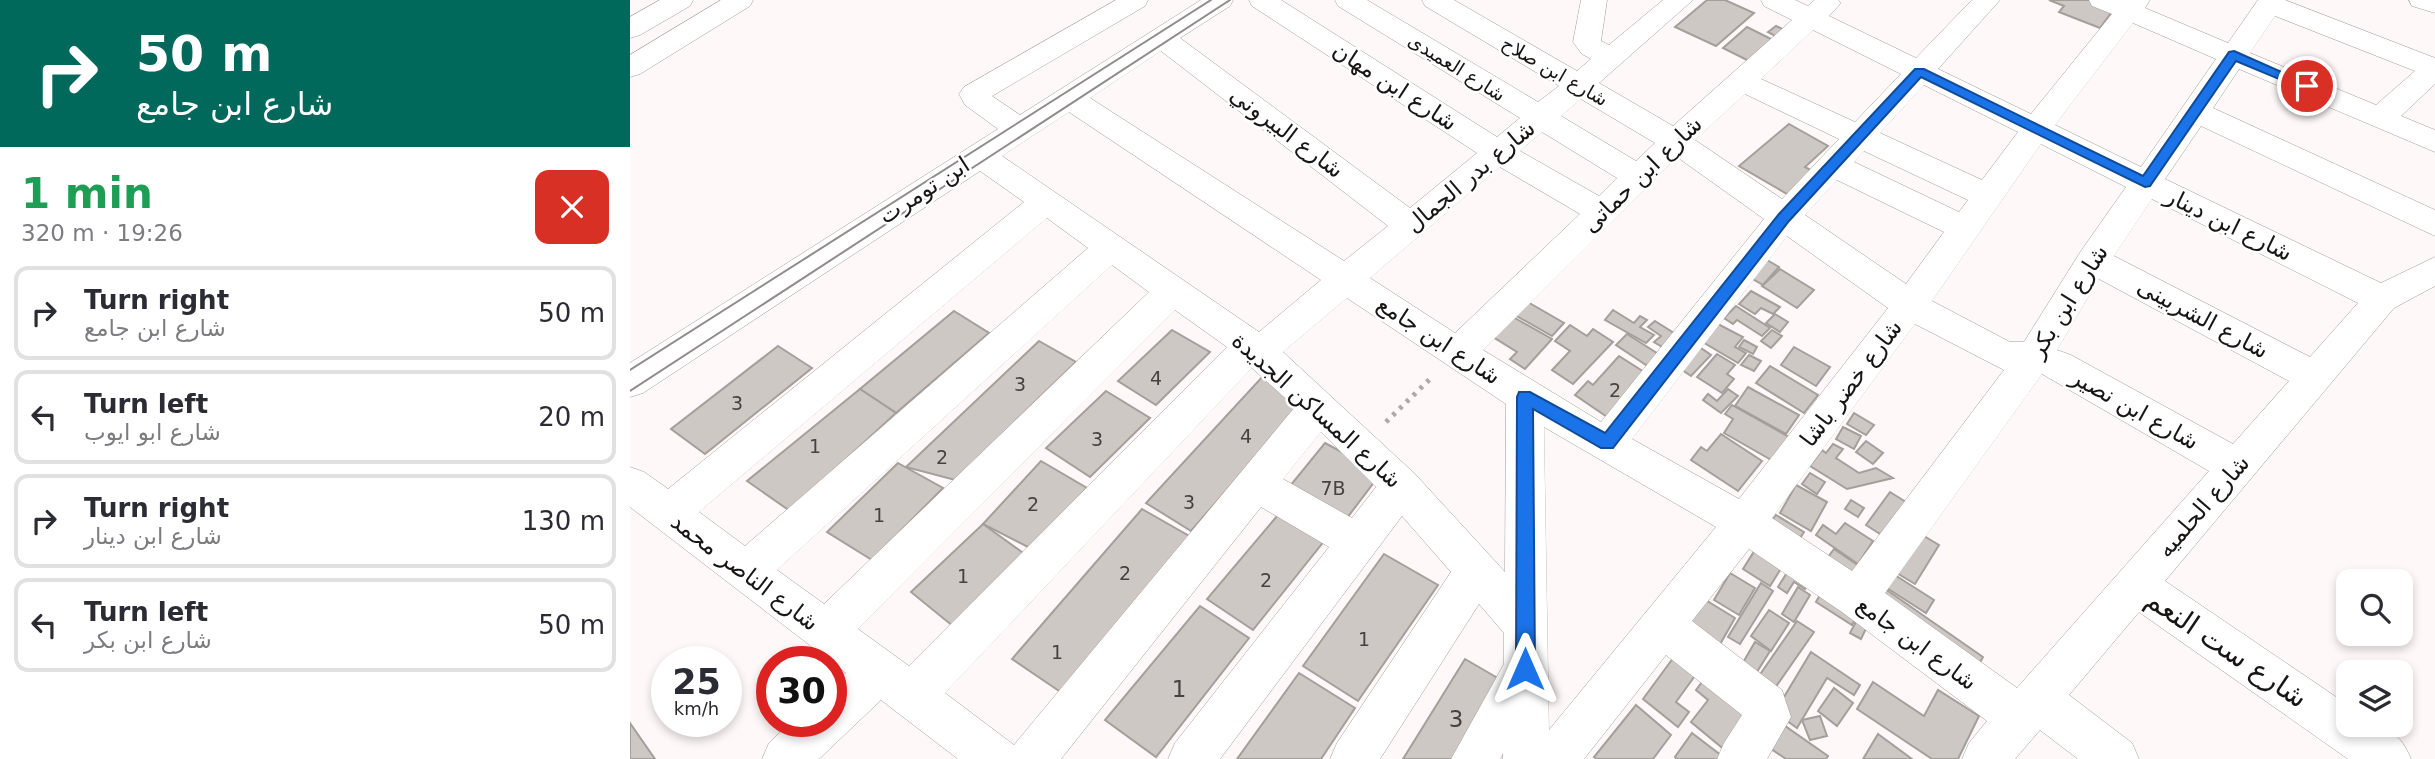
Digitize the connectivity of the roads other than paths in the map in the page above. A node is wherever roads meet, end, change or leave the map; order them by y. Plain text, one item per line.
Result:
1 (680, 0) edge
2 (740, 0) edge
3 (1135, 0) edge
4 (1220, 0) edge
5 (1262, 0) edge
6 (1348, 0) edge
7 (1435, 0) edge
8 (1594, 0) edge
9 (1680, 0) edge
10 (1774, 0) edge
11 (1987, 0) edge
12 (2422, 0) edge
13 (2271, 2) edge
14 (2123, 4) edge
15 (2435, 5) edge
16 (1820, 9) edge
17 (630, 29) edge
18 (1162, 38) junction
19 (2234, 55) junction
20 (1610, 57) junction
21 (630, 68) edge
22 (2435, 68) edge
23 (1919, 72) junction
24 (1742, 81) junction
25 (1578, 84) junction
26 (1069, 98) junction
27 (2194, 111) junction
28 (1539, 117) junction
29 (2380, 118) junction
30 (1019, 129) junction
31 (2036, 129) junction
32 (1858, 135) junction
33 (1675, 141) junction
34 (2435, 142) edge
35 (1498, 152) junction
36 (978, 154) junction
37 (1832, 164) junction
38 (1639, 177) junction
39 (2145, 183) junction
40 (1987, 196) junction
41 (1045, 202) junction
42 (1602, 212) junction
43 (1784, 217) junction
44 (2435, 224) edge
45 (1411, 226) junction
46 (1964, 228) junction
47 (1111, 247) junction
48 (2093, 260) junction
49 (2435, 270) edge
50 (1348, 280) junction
51 (1173, 290) junction
52 (2382, 299) junction
53 (1910, 305) junction
54 (1255, 349) junction
55 (1458, 352) junction
56 (2034, 357) junction
57 (2313, 376) junction
58 (630, 382) edge
59 (1525, 397) junction
60 (1320, 406) junction
61 (1607, 443) junction
62 (2236, 466) junction
63 (630, 484) edge
64 (1256, 484) junction
65 (1401, 486) junction
66 (667, 514) junction
67 (1745, 523) junction
68 (1358, 542) junction
69 (1477, 569) junction
70 (745, 572) junction
71 (2134, 585) junction
72 (1857, 598) junction
73 (1525, 625) junction
74 (1664, 625) junction
75 (826, 632) junction
76 (1525, 669) junction
77 (895, 684) junction
78 (847, 708) edge
79 (2028, 709) junction
80 (809, 737) edge
81 (1755, 753) edge
82 (785, 759) edge
83 (996, 759) edge
84 (1031, 759) edge
85 (1191, 759) edge
86 (1353, 759) edge
87 (1474, 759) edge
88 (1526, 759) edge
89 (1555, 759) edge
90 (1985, 759) edge
91 (2116, 759) edge
92 (2388, 759) edge

1 - 17 street
2 - 21 street
3 - 30 street
4 - 18 street, ابن تومرت
5 - 35 street, شارع ابن مهان
6 - 28 street, شارع العميدى
7 - 25 street, شارع ابن صلاح
8 - 20 street
9 - 20 street, شارع بدر الجمال
10 - 16 street, شارع ابن دينار
11 - 23 street
12 - 15 street
13 - 19 street, شارع ابن بكر
13 - 22 street
14 - 19 street
14 - 31 street, شارع خضر باشا
16 - 23 street, شارع ابن دينار
16 - 24 street, شارع ابن حماتى
18 - 26 street, ابن تومرت
18 - 45 street, شارع البيروني
19 - 27 street, شارع ابن بكر
19 - 29 street
20 - 25 street, شارع بدر الجمال
22 - 29 street
23 - 31 street, شارع ابن دينار
23 - 32 street
24 - 32 street
24 - 33 street, شارع ابن حماتى
25 - 28 street, شارع بدر الجمال
25 - 33 street, شارع ابن صلاح
26 - 30 street, ابن تومرت
26 - 50 street, شارع ابن جامع
27 - 39 street, شارع ابن بكر
27 - 44 street
28 - 35 street, شارع بدر الجمال
28 - 38 street, شارع العميدى
29 - 34 street
30 - 36 street, ابن تومرت
31 - 39 street, شارع ابن دينار
31 - 40 street, شارع خضر باشا
32 - 37 street
32 - 40 street
33 - 38 street, شارع ابن حماتى
33 - 43 street, شارع ابن نصير
35 - 42 street, شارع ابن مهان
35 - 45 street, شارع بدر الجمال
36 - 41 street, شارع المساكن الجديدة
36 - 58 street, ابن تومرت
37 - 43 street
37 - 46 street
38 - 42 street, شارع ابن حماتى
39 - 48 street, شارع ابن بكر
39 - 52 street, شارع ابن دينار
40 - 46 street, شارع خضر باشا
41 - 47 street, شارع المساكن الجديدة
41 - 66 street
42 - 55 street, شارع ابن حماتى
43 - 53 street, شارع ابن نصير
43 - 61 street
45 - 50 street, شارع بدر الجمال
46 - 53 street, شارع خضر باشا
47 - 51 street, شارع المساكن الجديدة
47 - 70 street
48 - 56 street, شارع ابن بكر
48 - 57 street, شارع الشربينى
49 - 52 street, شارع الحلميه
50 - 54 street, شارع بدر الجمال
50 - 55 street, شارع ابن جامع
51 - 54 street, شارع المساكن الجديدة
51 - 75 street
52 - 57 street, شارع الحلميه
53 - 56 street, شارع ابن نصير
53 - 67 street, شارع خضر باشا
54 - 60 street, شارع المساكن الجديدة
54 - 77 street, شارع بدر الجمال
55 - 59 street, شارع ابن جامع
56 - 62 street, شارع ابن نصير
56 - 72 street, شارع ابن بكر
57 - 62 street, شارع الحلميه
59 - 61 street, شارع ابن جامع
59 - 73 street
60 - 64 street
60 - 65 street, شارع المساكن الجديدة
61 - 67 street, شارع ابن جامع
62 - 71 street, شارع الحلميه
63 - 66 street, شارع الناصر محمد
64 - 68 street
64 - 84 street
65 - 68 street
65 - 69 street, شارع المساكن الجديدة
66 - 70 street, شارع الناصر محمد
67 - 72 street, شارع ابن جامع
67 - 74 street, شارع خضر باشا
68 - 85 street
69 - 73 street, شارع المساكن الجديدة
69 - 86 street
70 - 75 street, شارع الناصر محمد
71 - 79 street, شارع الحلميه
71 - 92 street, شارع ست النعم
72 - 79 street, شارع ابن جامع
73 - 76 street
74 - 81 street
74 - 89 street, شارع خضر باشا
75 - 77 street, شارع الناصر محمد
76 - 87 street
76 - 88 street
77 - 78 street, شارع بدر الجمال
77 - 83 street, شارع الناصر محمد
79 - 90 street, شارع الحلميه
79 - 91 street, شارع ابن جامع
80 - 82 street

